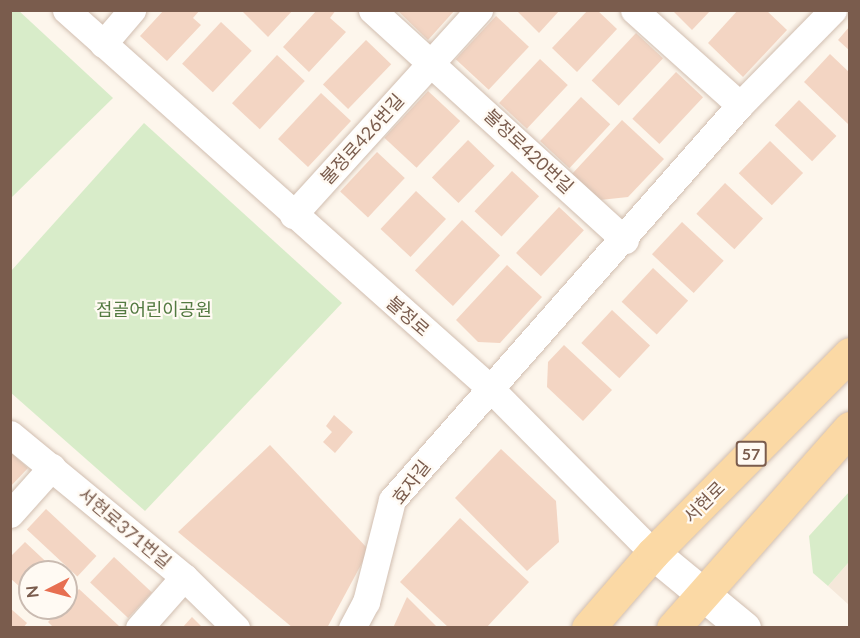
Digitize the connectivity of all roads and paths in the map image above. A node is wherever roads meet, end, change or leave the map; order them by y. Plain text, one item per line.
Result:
1 (66, 10) edge
2 (132, 10) edge
3 (372, 10) edge
4 (479, 10) edge
5 (634, 10) edge
6 (833, 10) edge
7 (103, 44) junction
8 (432, 63) junction
9 (740, 105) junction
10 (293, 214) junction
11 (625, 240) junction
12 (849, 354) edge
13 (490, 388) junction
14 (849, 428) edge
15 (10, 434) edge
16 (52, 467) junction
17 (10, 514) edge
18 (652, 553) junction
19 (184, 577) junction
20 (704, 593) junction
21 (139, 627) edge
22 (236, 627) edge
23 (351, 627) edge
24 (588, 627) edge
25 (673, 627) edge
26 (744, 627) edge

1 - 7 street, 불정로
2 - 7 street
3 - 8 street
4 - 8 street, 불정로426번길
5 - 9 street
6 - 9 street
7 - 10 street, 불정로
8 - 10 street, 불정로426번길
8 - 11 street, 불정로420번길
9 - 11 street
10 - 13 street, 불정로
11 - 13 street
12 - 18 main road, 서현로 / 57
13 - 18 street, 불정로
13 - 23 street, 효자길
14 - 20 main road
15 - 16 street, 서현로371번길
16 - 17 street
16 - 19 street, 서현로371번길
18 - 20 main road, 불정로
18 - 24 main road, 서현로 / 57
19 - 21 street
19 - 22 street, 서현로371번길
20 - 25 main road
20 - 26 main road, 불정로

